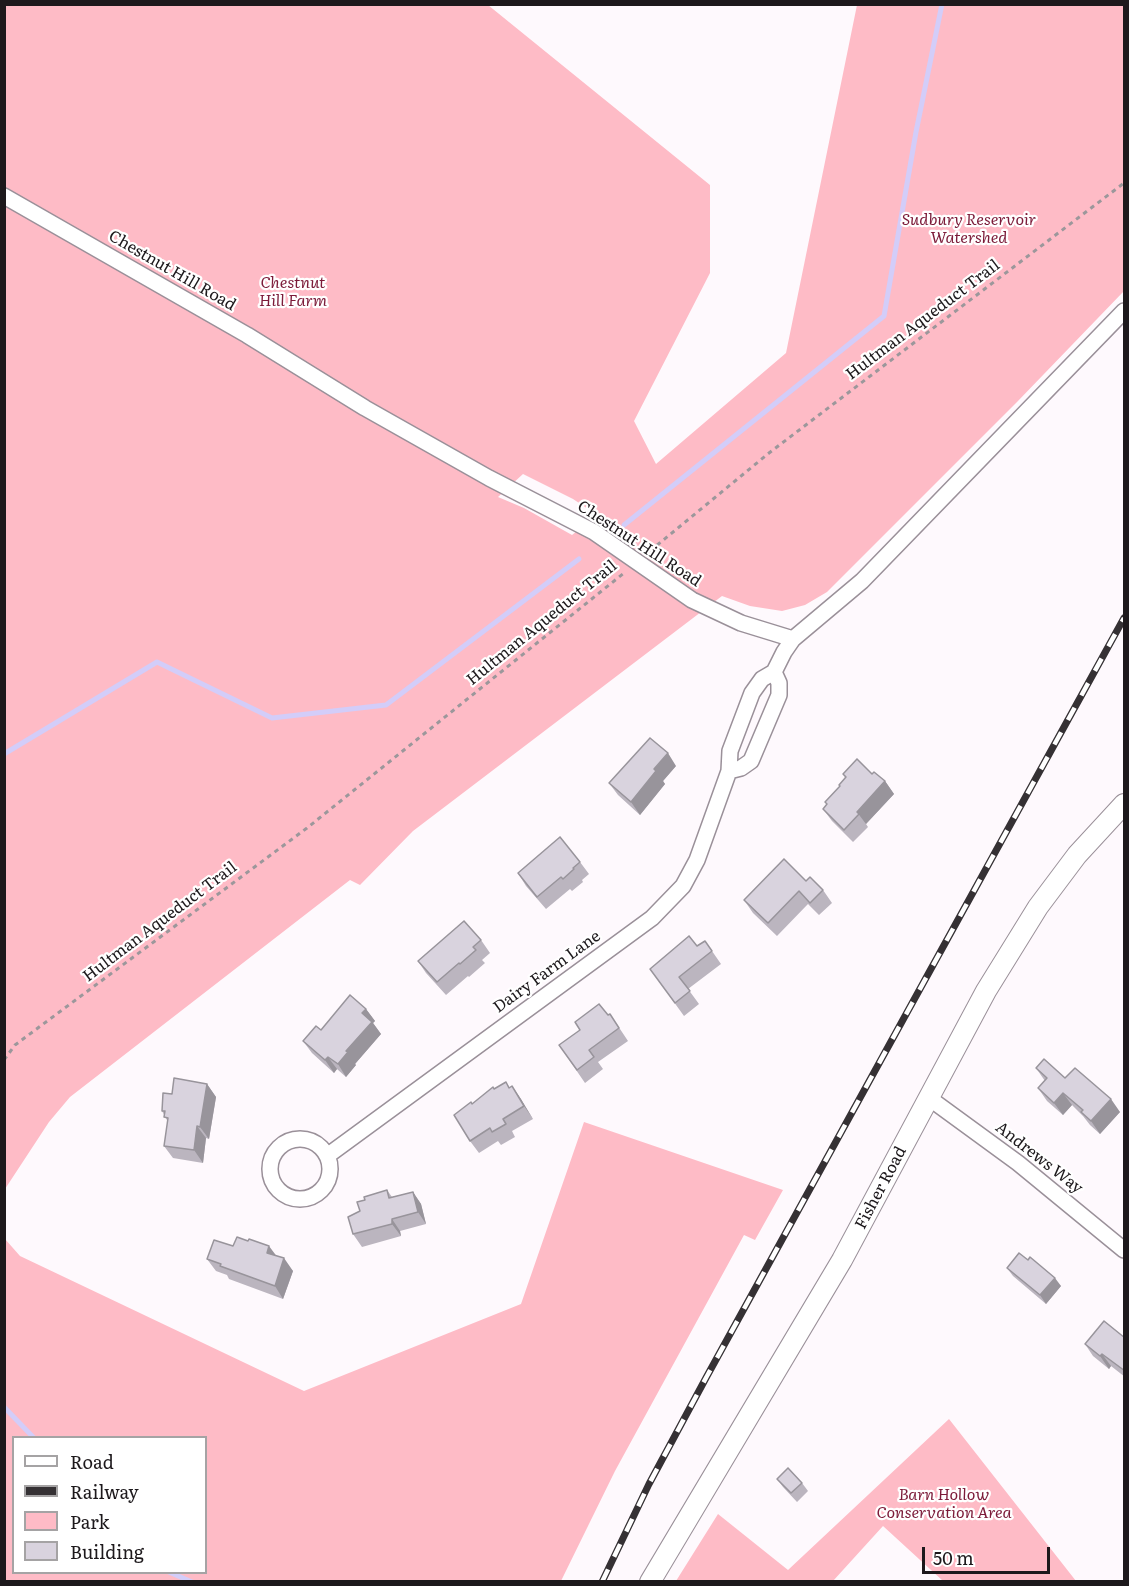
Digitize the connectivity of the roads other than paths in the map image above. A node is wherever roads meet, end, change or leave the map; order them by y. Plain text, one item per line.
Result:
1 (4, 196) edge
2 (1125, 311) edge
3 (794, 639) junction
4 (774, 672) junction
5 (729, 771) junction
6 (1125, 804) edge
7 (929, 1098) junction
8 (327, 1156) dead end
9 (1125, 1250) edge
10 (650, 1581) edge

1 - 3 street, Chestnut Hill Road
2 - 3 street
3 - 4 street, Dairy Farm Lane
4 - 5 street, Dairy Farm Lane
4 - 5 street
5 - 8 street, Dairy Farm Lane
6 - 7 street, Fisher Road
7 - 9 street, Andrews Way
7 - 10 street, Fisher Road

